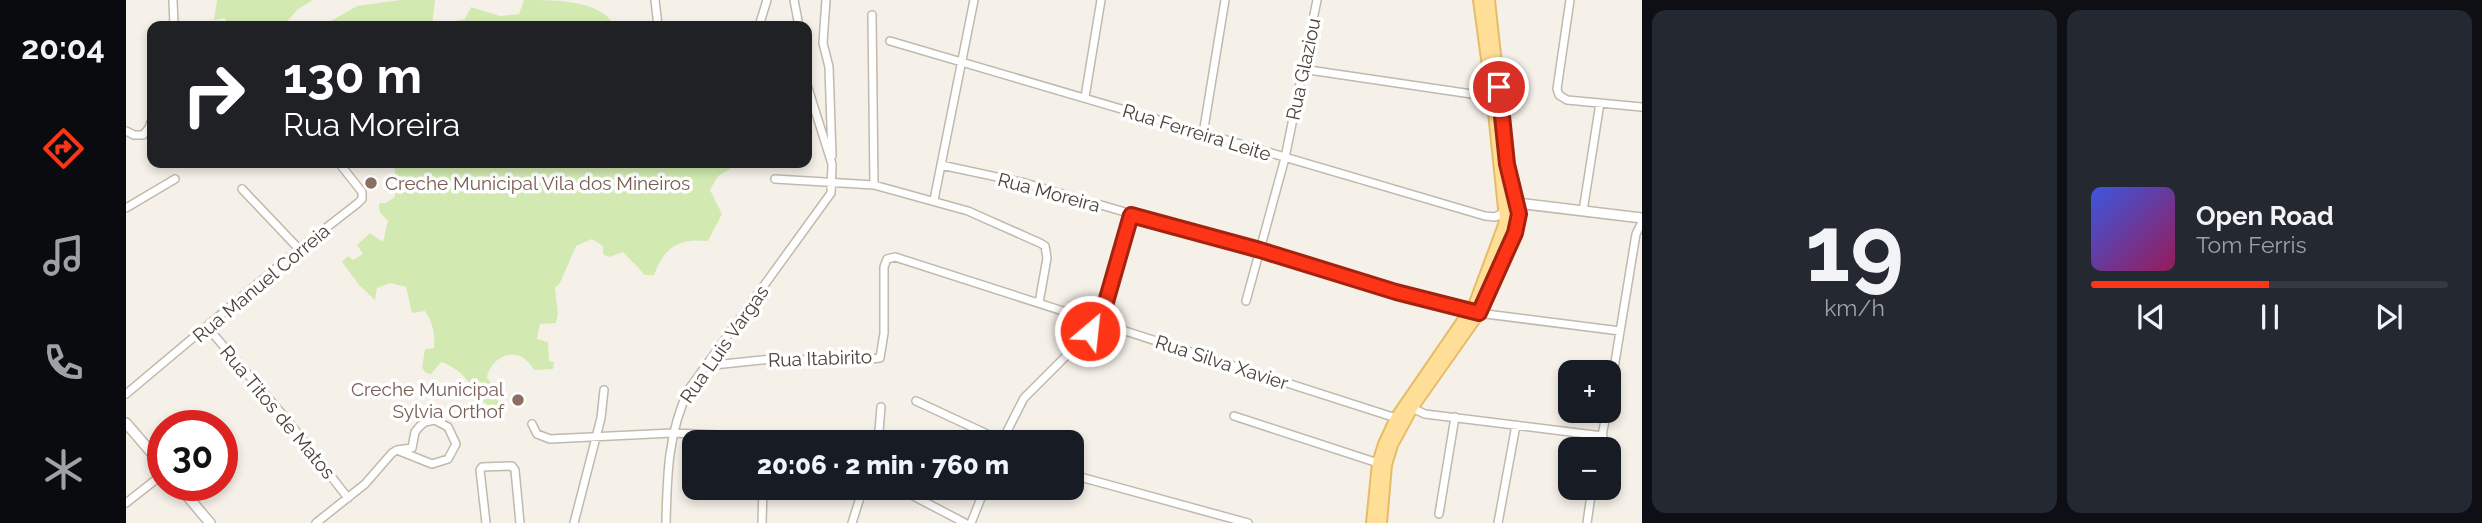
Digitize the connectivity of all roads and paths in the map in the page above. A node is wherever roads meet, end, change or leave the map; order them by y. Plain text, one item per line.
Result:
1 (173, 0) edge
2 (655, 0) edge
3 (767, 0) edge
4 (794, 0) edge
5 (826, 0) edge
6 (974, 0) edge
7 (1101, 0) edge
8 (1225, 0) edge
9 (1317, 0) edge
10 (1480, 0) edge
11 (1570, 0) edge
12 (872, 15) dead end
13 (174, 21) edge
14 (657, 21) edge
15 (761, 21) edge
16 (798, 21) edge
17 (890, 41) dead end
18 (963, 62) junction
19 (1302, 69) junction
20 (1085, 97) junction
21 (1492, 97) junction
22 (812, 101) edge
23 (1600, 103) junction
24 (1642, 107) edge
25 (147, 130) edge
26 (126, 131) edge
27 (1203, 134) junction
28 (1285, 158) junction
29 (832, 164) junction
30 (941, 165) junction
31 (343, 168) edge
32 (175, 179) dead end
33 (775, 179) dead end
34 (832, 184) junction
35 (874, 185) junction
36 (242, 189) dead end
37 (934, 200) junction
38 (1517, 202) junction
39 (126, 208) edge
40 (1583, 211) junction
41 (1504, 212) junction
42 (1131, 215) junction
43 (1629, 217) junction
44 (1642, 220) edge
45 (1636, 234) junction
46 (299, 249) junction
47 (1260, 250) junction
48 (887, 259) joint
49 (1246, 301) dead end
50 (1039, 303) junction
51 (1474, 312) junction
52 (1097, 322) junction
53 (208, 328) junction
54 (1620, 331) junction
55 (1615, 360) edge
56 (704, 366) junction
57 (604, 390) dead end
58 (126, 394) edge
59 (916, 401) dead end
60 (881, 407) dead end
61 (1412, 408) junction
62 (1234, 416) dead end
63 (1396, 418) junction
64 (1455, 418) junction
65 (126, 423) edge
66 (1605, 423) edge
67 (532, 424) dead end
68 (1516, 425) junction
69 (880, 430) edge
70 (976, 430) edge
71 (1007, 430) edge
72 (672, 433) junction
73 (682, 433) edge
74 (1603, 436) joint
75 (596, 438) junction
76 (147, 447) edge
77 (397, 450) junction
78 (1378, 463) junction
79 (1084, 478) edge
80 (147, 487) edge
81 (348, 498) junction
82 (763, 500) edge
83 (859, 500) edge
84 (921, 500) edge
85 (980, 500) edge
86 (1590, 500) edge
87 (191, 501) edge
88 (126, 503) edge
89 (1439, 514) dead end
90 (210, 523) edge
91 (316, 523) edge
92 (486, 523) edge
93 (520, 523) edge
94 (574, 523) edge
95 (666, 523) edge
96 (762, 523) edge
97 (852, 523) edge
98 (965, 523) edge
99 (971, 523) edge
100 (1248, 523) edge
101 (1372, 523) edge
102 (1381, 523) edge
103 (1498, 523) edge
104 (1587, 523) edge

1 - 13 street
2 - 14 street
3 - 15 street
4 - 16 street
5 - 29 street
6 - 18 street
7 - 20 street
8 - 27 street
9 - 19 street, Rua Glaziou
10 - 21 main road
10 - 38 main road
11 - 23 street
12 - 35 street
17 - 18 street, Rua Ferreira Leite
18 - 20 street, Rua Ferreira Leite
18 - 30 street
19 - 21 street
19 - 28 street, Rua Glaziou
20 - 27 street, Rua Ferreira Leite
21 - 41 main road
22 - 29 street
23 - 24 street
23 - 40 street
25 - 26 street
27 - 28 street, Rua Ferreira Leite
28 - 41 street, Rua Ferreira Leite
28 - 47 street, Rua Glaziou
29 - 34 street
30 - 37 street
30 - 42 street, Rua Moreira
31 - 46 street, Rua Manuel Correia
32 - 39 street
33 - 34 street
34 - 35 street
34 - 56 street, Rua Luis Vargas
35 - 37 street
36 - 46 street
37 - 50 street
38 - 40 street
38 - 41 street
38 - 51 main road
40 - 43 street
41 - 51 main road
42 - 47 street, Rua Moreira
42 - 52 street
43 - 44 street
43 - 45 street
44 - 45 street
45 - 54 street
46 - 53 street, Rua Manuel Correia
47 - 49 street, Rua Glaziou
47 - 51 street, Rua Moreira
48 - 50 street, Rua Silva Xavier
48 - 56 street, Rua Itabirito
50 - 52 street, Rua Silva Xavier
51 - 54 street, Rua Moreira
51 - 61 main road
51 - 63 main road
52 - 63 street, Rua Silva Xavier
52 - 71 street
53 - 58 street, Rua Manuel Correia
53 - 81 street, Rua Titos de Matos
54 - 55 street
56 - 72 street, Rua Luis Vargas
57 - 75 street
59 - 70 street
60 - 69 street
61 - 64 street
61 - 102 main road
62 - 78 street
63 - 78 main road
64 - 68 street
64 - 89 street
65 - 76 street
66 - 74 street
67 - 75 street
68 - 74 street
68 - 103 street
72 - 73 street
72 - 75 street
72 - 95 street, Rua Luis Vargas
75 - 94 street
77 - 77 street
77 - 81 street
78 - 101 main road
79 - 100 street
80 - 88 street
81 - 91 street
82 - 96 street
83 - 97 street
84 - 98 street
85 - 99 street
86 - 104 street
87 - 90 street
92 - 93 street

